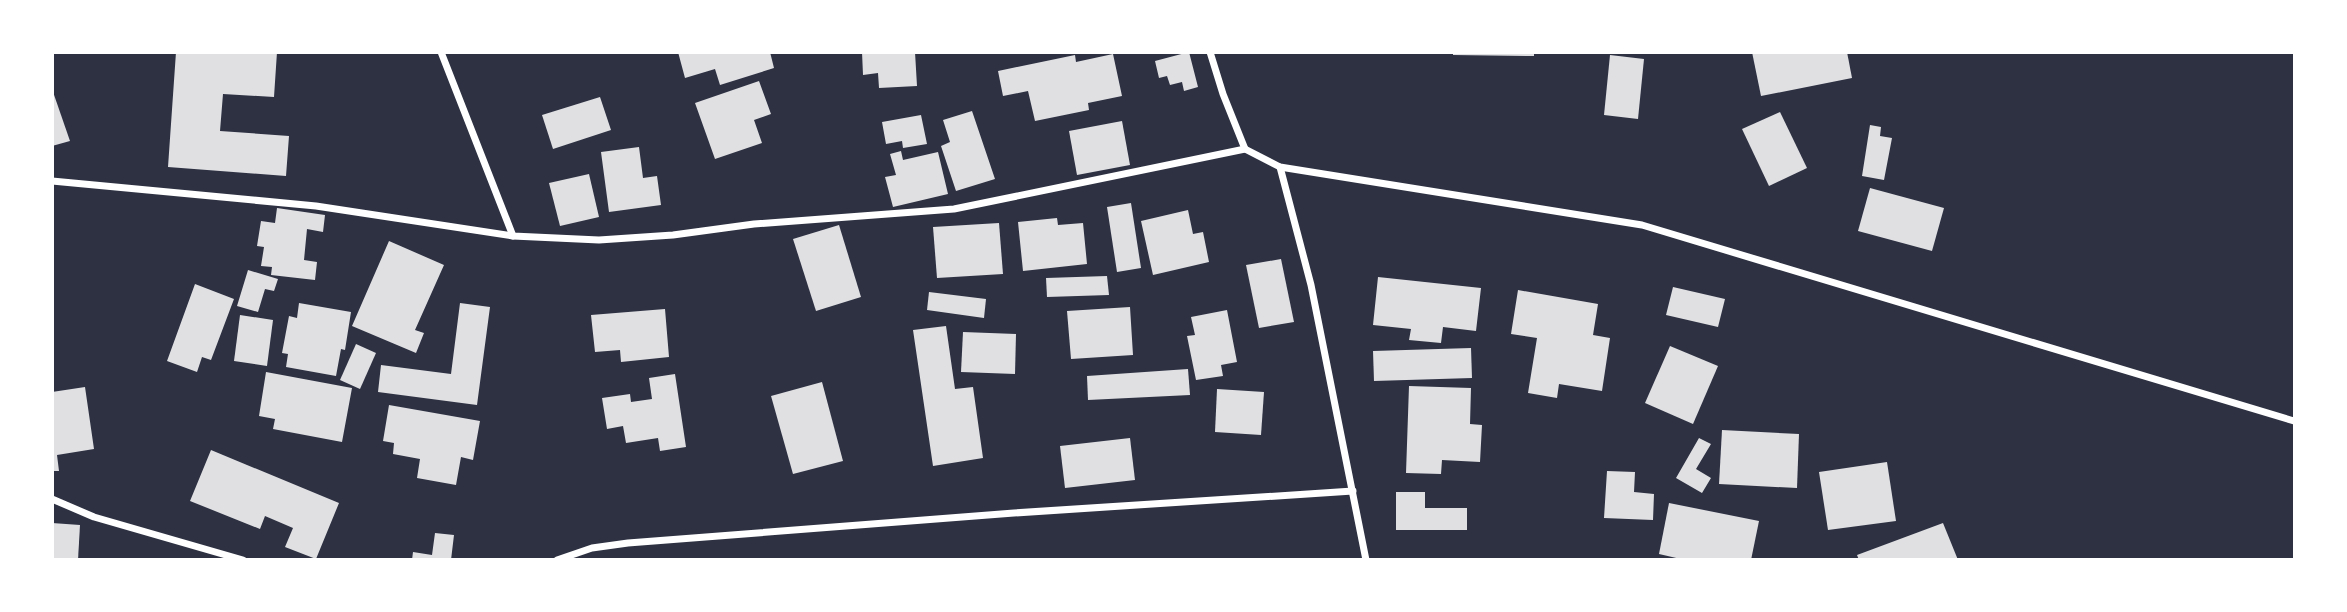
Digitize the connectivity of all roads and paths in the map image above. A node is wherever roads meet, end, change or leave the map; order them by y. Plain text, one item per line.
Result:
1 (441, 52) edge
2 (1210, 52) edge
3 (1245, 149) junction
4 (1280, 167) junction
5 (52, 181) edge
6 (513, 236) junction
7 (2294, 421) edge
8 (1353, 491) junction
9 (52, 499) edge
10 (243, 559) edge
11 (556, 559) edge
12 (1366, 559) edge

1 - 6 street
2 - 3 street
3 - 4 street
3 - 6 street
4 - 7 street
4 - 8 street
5 - 6 street
8 - 11 street
8 - 12 street
9 - 10 street

